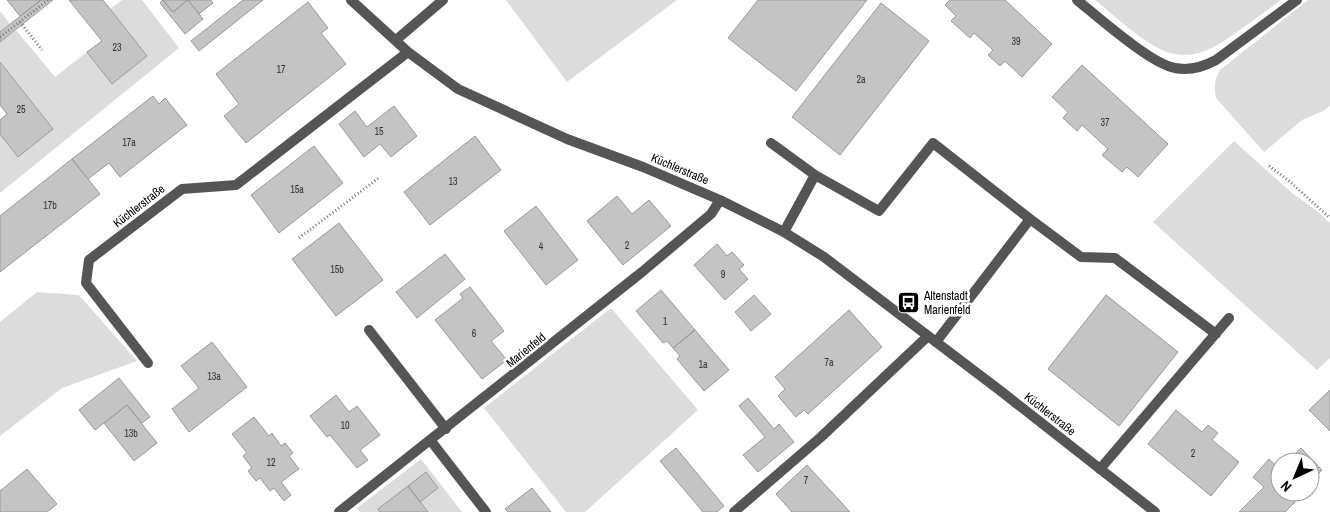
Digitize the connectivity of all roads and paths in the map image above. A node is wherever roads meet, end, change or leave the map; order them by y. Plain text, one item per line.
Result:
1 (48, 0) edge
2 (351, 0) edge
3 (443, 0) edge
4 (1077, 0) edge
5 (1297, 0) edge
6 (20, 22) junction
7 (0, 37) edge
8 (396, 40) junction
9 (42, 50) dead end
10 (408, 52) junction
11 (771, 143) dead end
12 (1269, 166) dead end
13 (815, 175) junction
14 (380, 177) dead end
15 (720, 200) junction
16 (1330, 218) edge
17 (1030, 219) junction
18 (784, 232) junction
19 (299, 238) dead end
20 (1229, 318) dead end
21 (369, 330) dead end
22 (1216, 334) junction
23 (932, 339) junction
24 (148, 363) dead end
25 (446, 429) junction
26 (431, 441) junction
27 (1100, 469) junction
28 (340, 512) edge
29 (486, 512) edge
30 (734, 512) edge
31 (1155, 512) edge

1 - 6 path
2 - 8 street, Küchlerstraße
3 - 8 street
4 - 5 street
6 - 7 path
6 - 9 path
8 - 10 street, Küchlerstraße
10 - 15 street, Küchlerstraße
10 - 24 street, Küchlerstraße
11 - 13 street
12 - 16 path
13 - 17 street
13 - 18 street
14 - 19 path
15 - 18 street, Küchlerstraße
15 - 25 street, Marienfeld
17 - 22 street
17 - 23 street
18 - 23 street, Küchlerstraße
20 - 22 street
21 - 25 street
22 - 27 street
23 - 27 street, Küchlerstraße
23 - 30 street
25 - 26 street, Marienfeld
26 - 28 street, Marienfeld
26 - 29 street
27 - 31 street, Küchlerstraße

